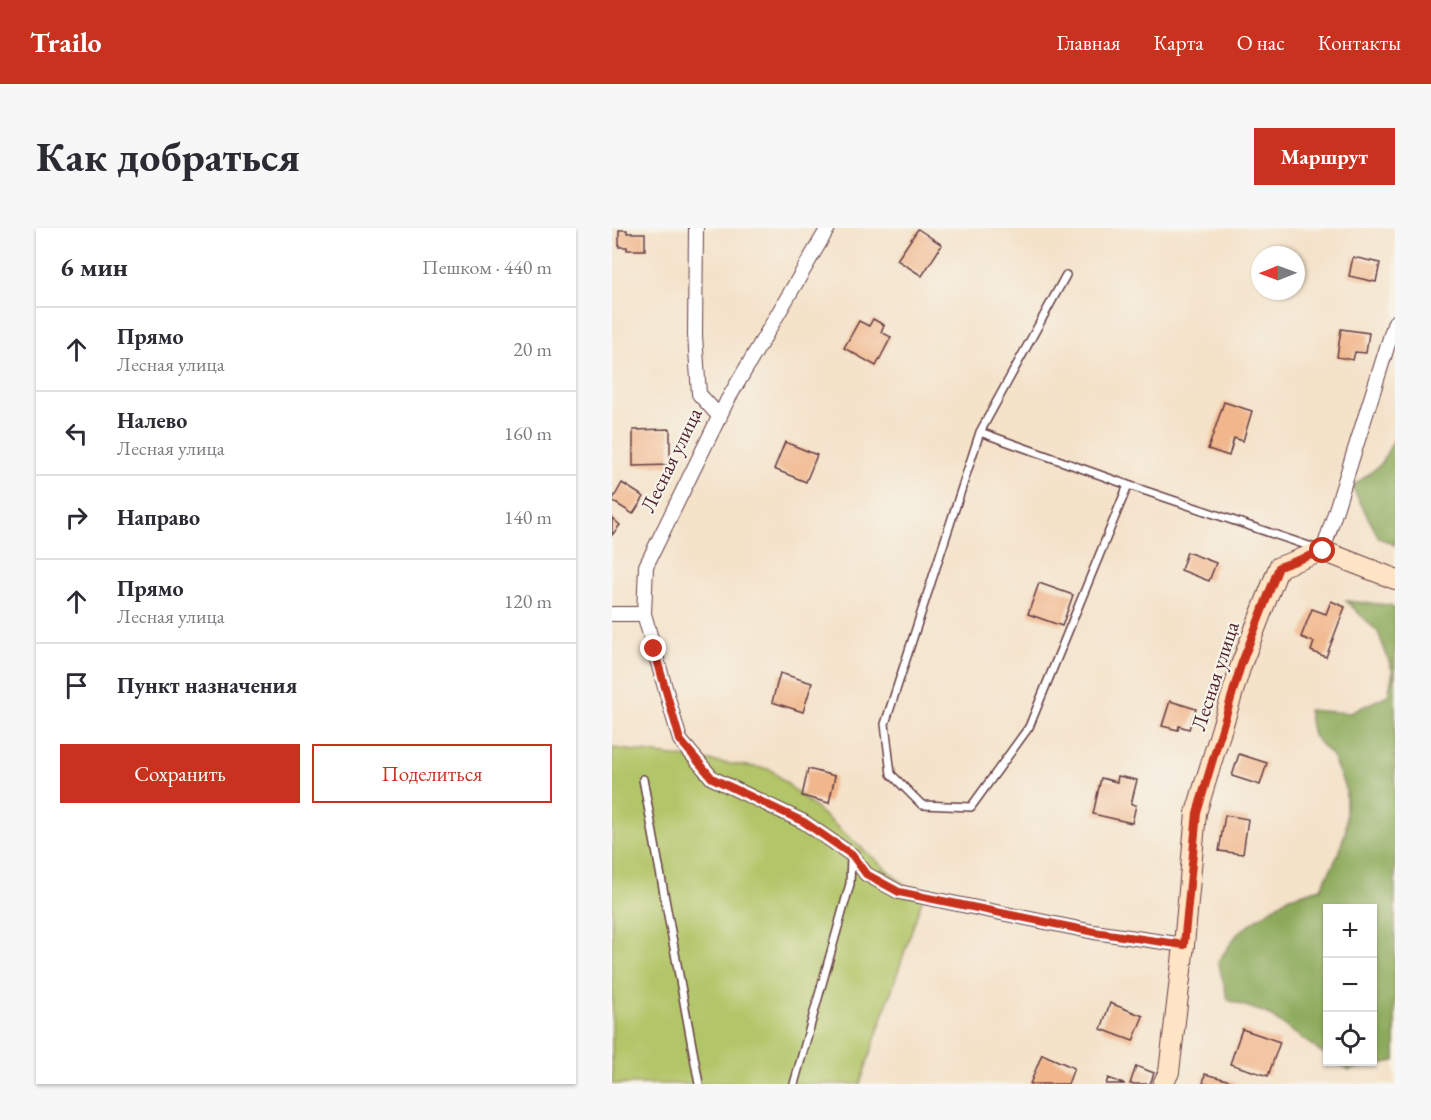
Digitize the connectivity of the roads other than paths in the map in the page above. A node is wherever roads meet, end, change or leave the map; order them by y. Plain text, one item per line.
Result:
1 (696, 228) edge
2 (828, 228) edge
3 (1066, 275) dead end
4 (1395, 322) edge
5 (720, 417) junction
6 (980, 432) junction
7 (1128, 484) junction
8 (1323, 551) junction
9 (1395, 579) edge
10 (612, 614) edge
11 (644, 614) junction
12 (643, 779) dead end
13 (852, 855) junction
14 (1184, 945) junction
15 (699, 1084) edge
16 (794, 1084) edge
17 (1163, 1084) edge

1 - 5 street
2 - 5 street, Лесная улица
3 - 6 lane
4 - 8 street
5 - 11 street, Лесная улица
6 - 7 lane
6 - 7 lane
7 - 8 lane
8 - 9 street
8 - 14 street, Лесная улица
10 - 11 street
11 - 13 street, Лесная улица
12 - 15 lane
13 - 14 street, Лесная улица
13 - 16 lane
14 - 17 street, Лесная улица

